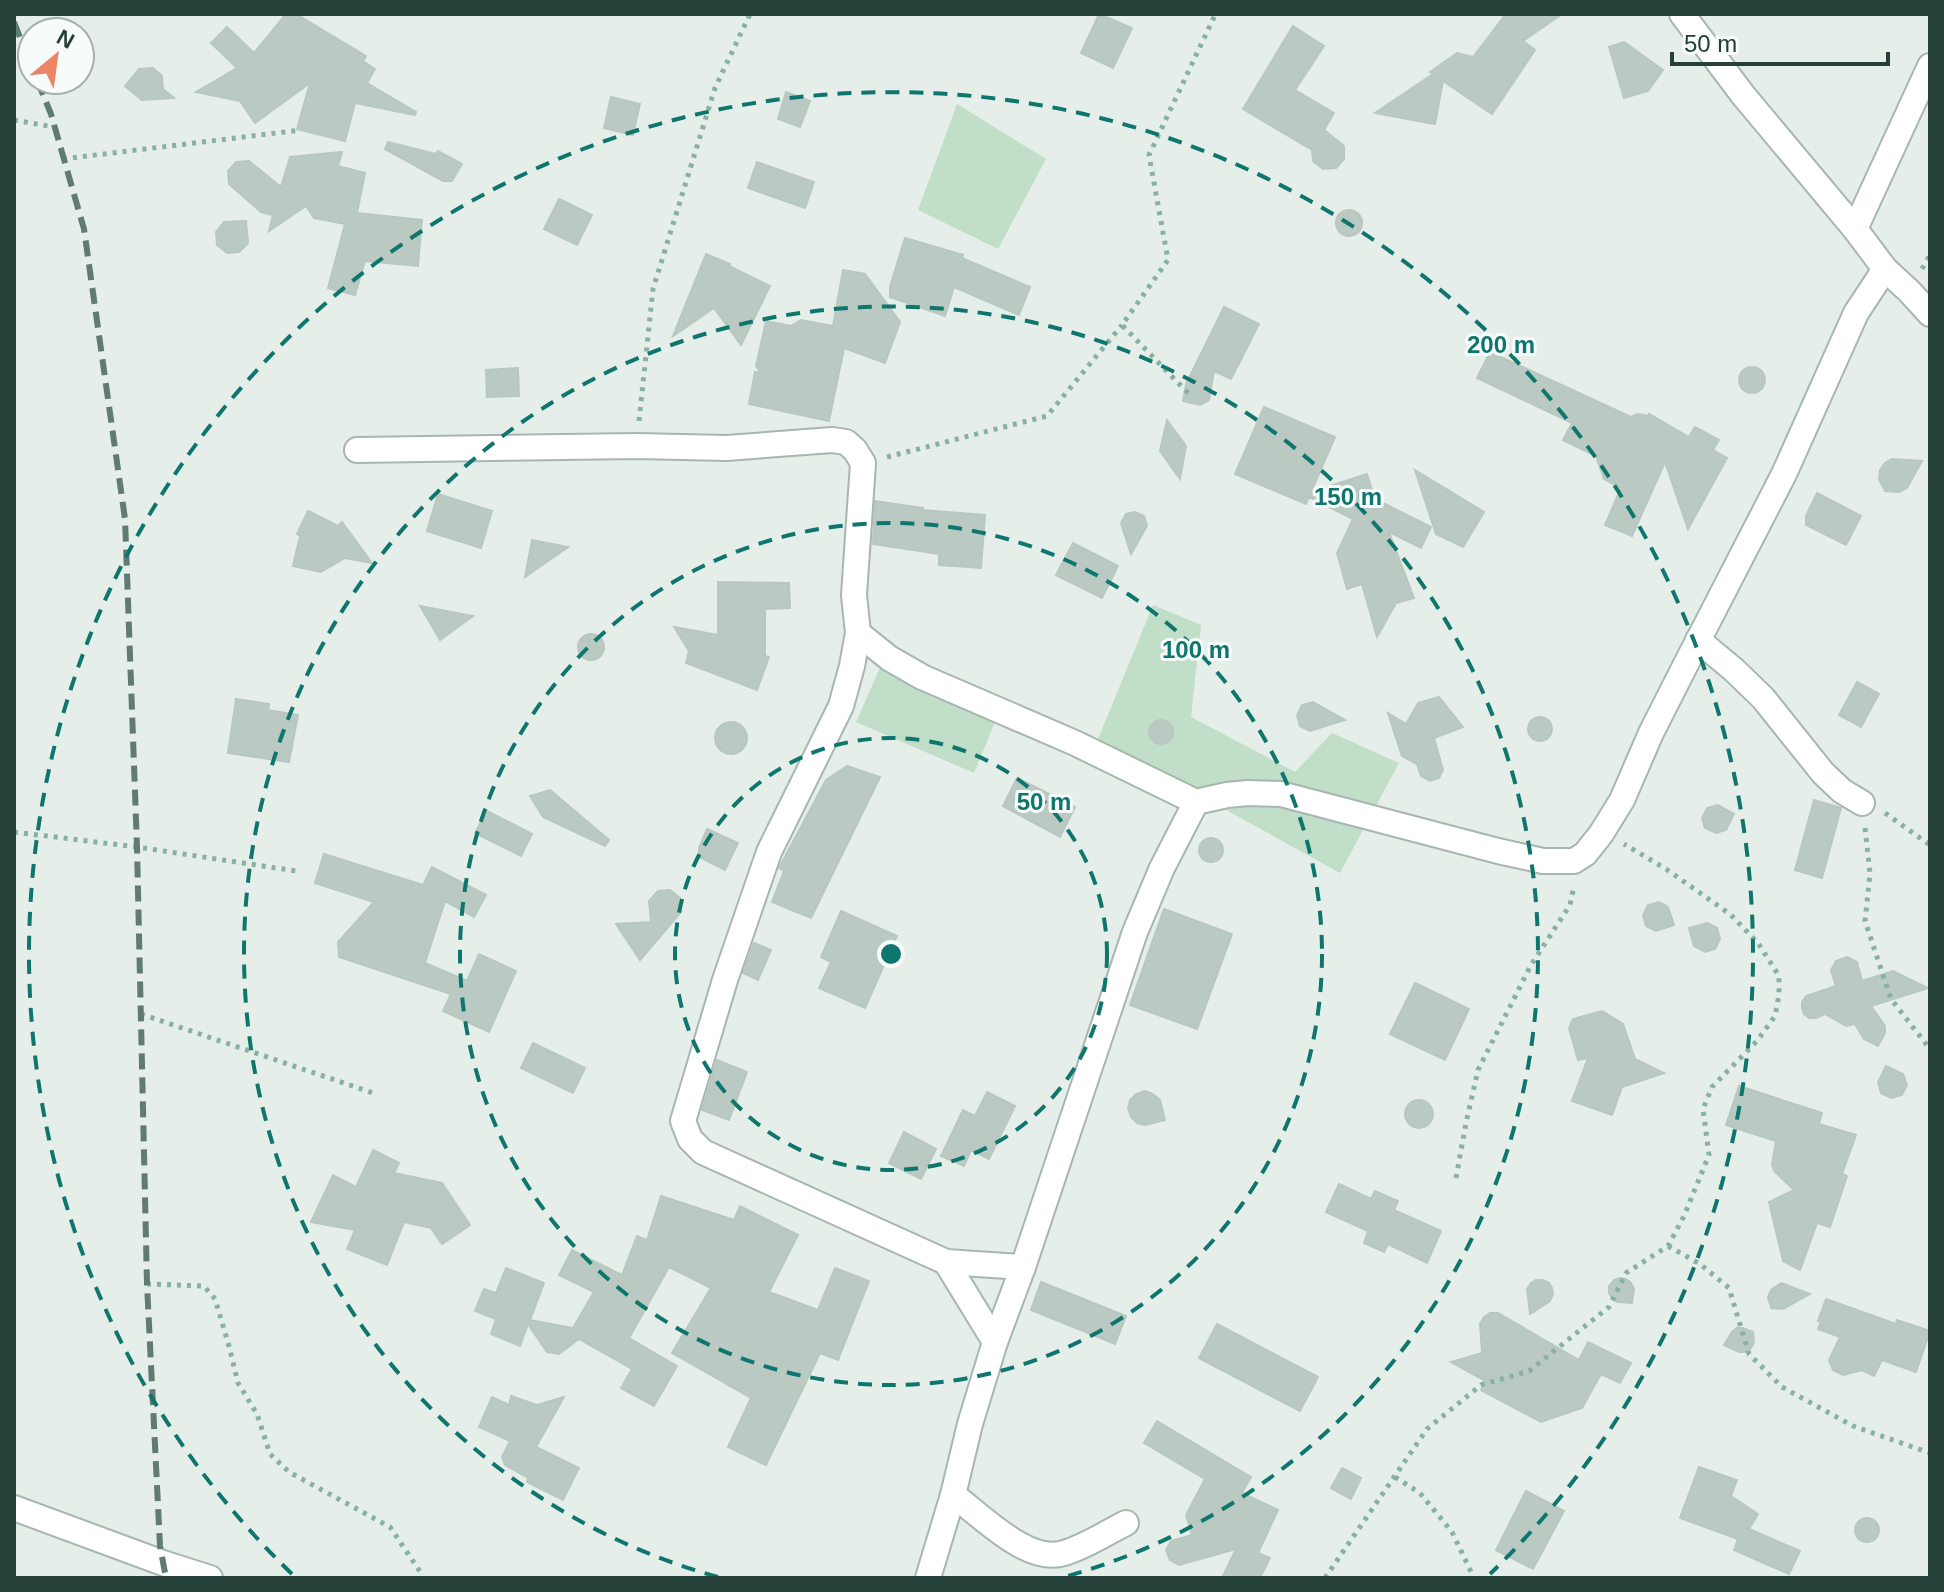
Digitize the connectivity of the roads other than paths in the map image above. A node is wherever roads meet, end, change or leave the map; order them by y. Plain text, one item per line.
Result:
1 (1682, 14) edge
2 (1930, 66) edge
3 (1855, 229) junction
4 (1885, 269) junction
5 (1930, 314) edge
6 (357, 450) dead end
7 (858, 633) junction
8 (1698, 640) junction
9 (1196, 802) junction
10 (1862, 803) road end
11 (946, 1262) junction
12 (1023, 1267) junction
13 (995, 1342) junction
14 (953, 1495) junction
15 (14, 1508) edge
16 (1126, 1523) dead end
17 (210, 1578) edge
18 (928, 1578) edge

1 - 3 street
2 - 3 street
3 - 4 street
4 - 5 street
4 - 8 street
6 - 7 street
7 - 9 street
7 - 11 street
8 - 9 street
8 - 10 street
9 - 12 street
11 - 12 street
11 - 13 street
12 - 13 street
13 - 14 street
14 - 16 street
14 - 18 street
15 - 17 street

